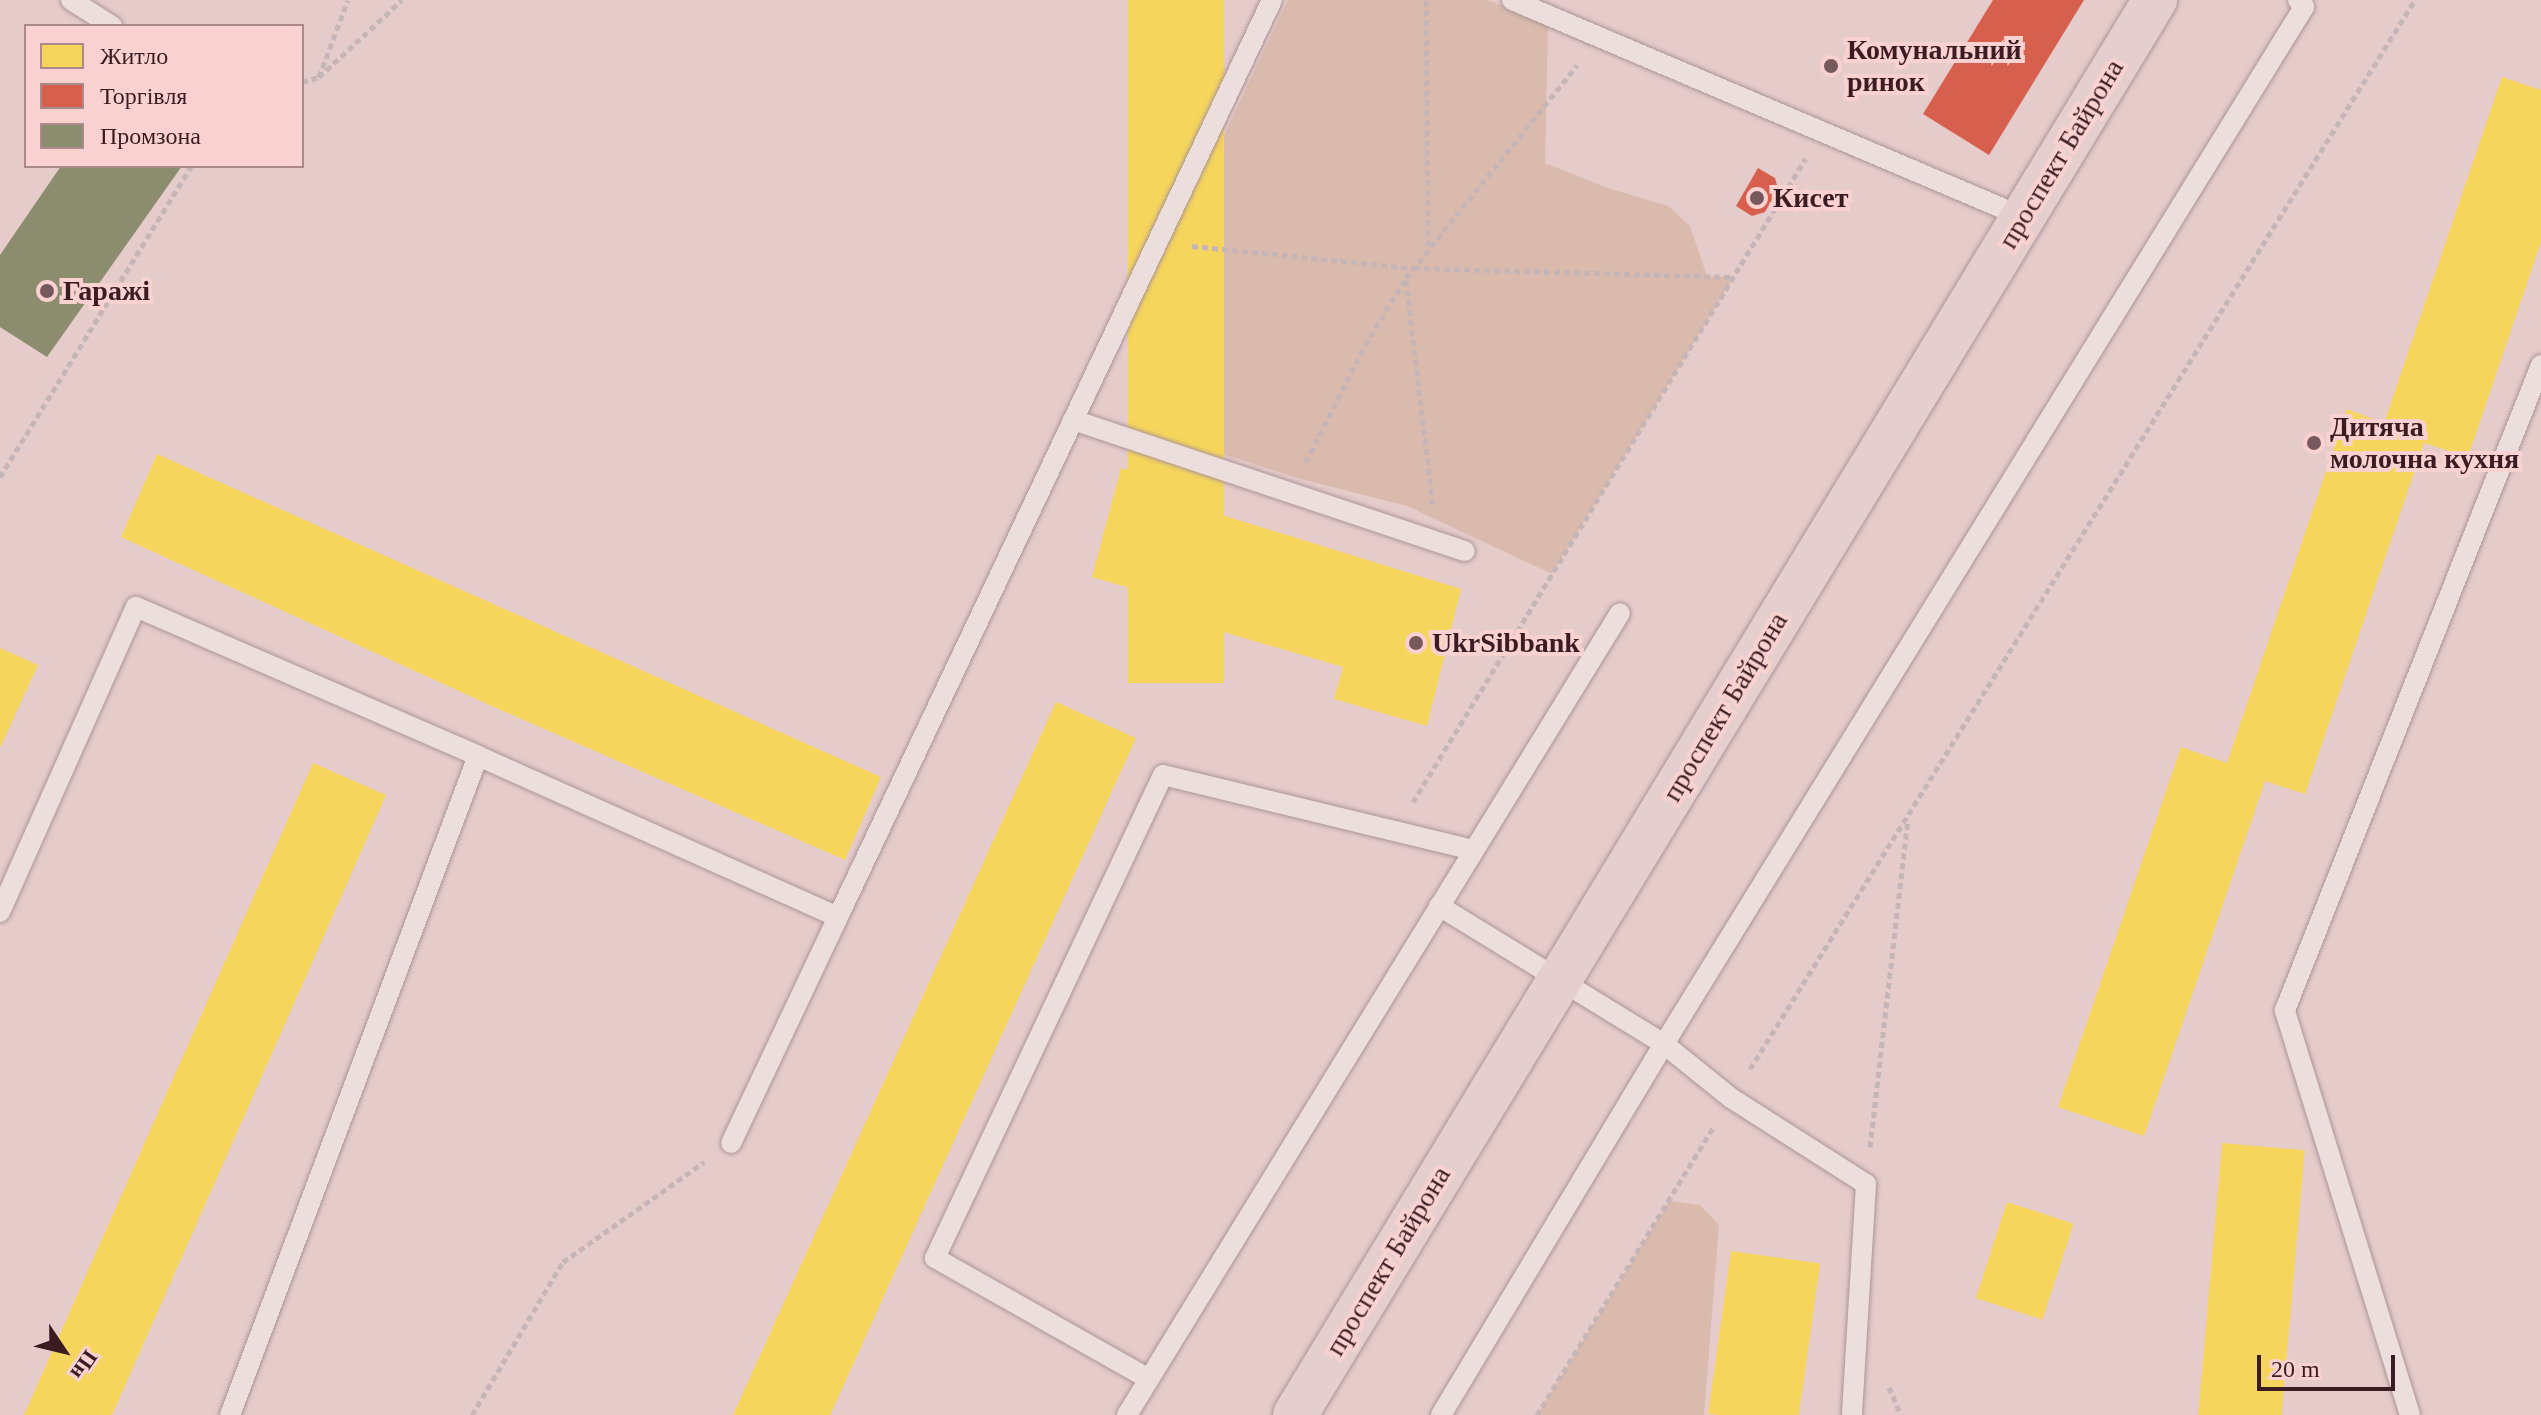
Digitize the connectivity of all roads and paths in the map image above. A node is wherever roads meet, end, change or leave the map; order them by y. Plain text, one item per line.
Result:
1 (71, 0) edge
2 (348, 0) edge
3 (402, 0) edge
4 (1272, 0) edge
5 (1426, 0) edge
6 (1512, 0) edge
7 (2155, 0) edge
8 (2298, 0) edge
9 (2415, 0) edge
10 (109, 24) edge
11 (1599, 37) junction
12 (319, 77) junction
13 (304, 81) edge
14 (1821, 134) junction
15 (190, 168) edge
16 (2023, 217) junction
17 (1157, 243) junction
18 (1428, 251) junction
19 (1414, 268) junction
20 (1734, 277) junction
21 (1406, 278) junction
22 (2541, 365) edge
23 (1073, 420) junction
24 (0, 477) edge
25 (1291, 491) junction
26 (1438, 542) junction
27 (1465, 551) dead end
28 (1620, 613) dead end
29 (478, 756) junction
30 (1908, 815) junction
31 (1395, 831) junction
32 (1473, 850) junction
33 (1439, 906) junction
34 (0, 912) edge
35 (838, 917) junction
36 (1558, 980) junction
37 (1664, 1044) junction
38 (1731, 1098) junction
39 (731, 1143) joint
40 (1866, 1184) junction
41 (1149, 1379) junction
42 (230, 1415) edge
43 (472, 1415) edge
44 (1127, 1415) edge
45 (1295, 1415) edge
46 (1441, 1415) edge
47 (1537, 1415) edge
48 (1852, 1415) edge
49 (2410, 1415) edge

1 - 10 lane
2 - 12 path
3 - 12 path
4 - 17 lane
5 - 18 path
6 - 11 lane
7 - 16 main road, проспект Байрона
8 - 37 lane
9 - 30 path
11 - 14 lane
11 - 18 path
12 - 13 path
14 - 16 lane
14 - 20 path
15 - 24 path
16 - 36 main road, проспект Байрона
17 - 19 path
17 - 23 lane
18 - 19 path
19 - 20 path
19 - 21 path
20 - 31 path
21 - 25 path
21 - 26 path
22 - 49 lane
23 - 25 lane
23 - 35 lane
25 - 26 lane
26 - 27 lane
28 - 32 lane
29 - 34 lane
29 - 35 lane
29 - 42 lane
30 - 38 path
30 - 40 path
31 - 32 lane
31 - 41 lane
32 - 33 lane
33 - 36 lane
33 - 41 lane
35 - 39 lane
36 - 37 lane
36 - 45 main road, проспект Байрона
37 - 38 lane
37 - 46 lane
38 - 40 lane
38 - 47 path
39 - 43 path
40 - 48 lane
41 - 44 lane

